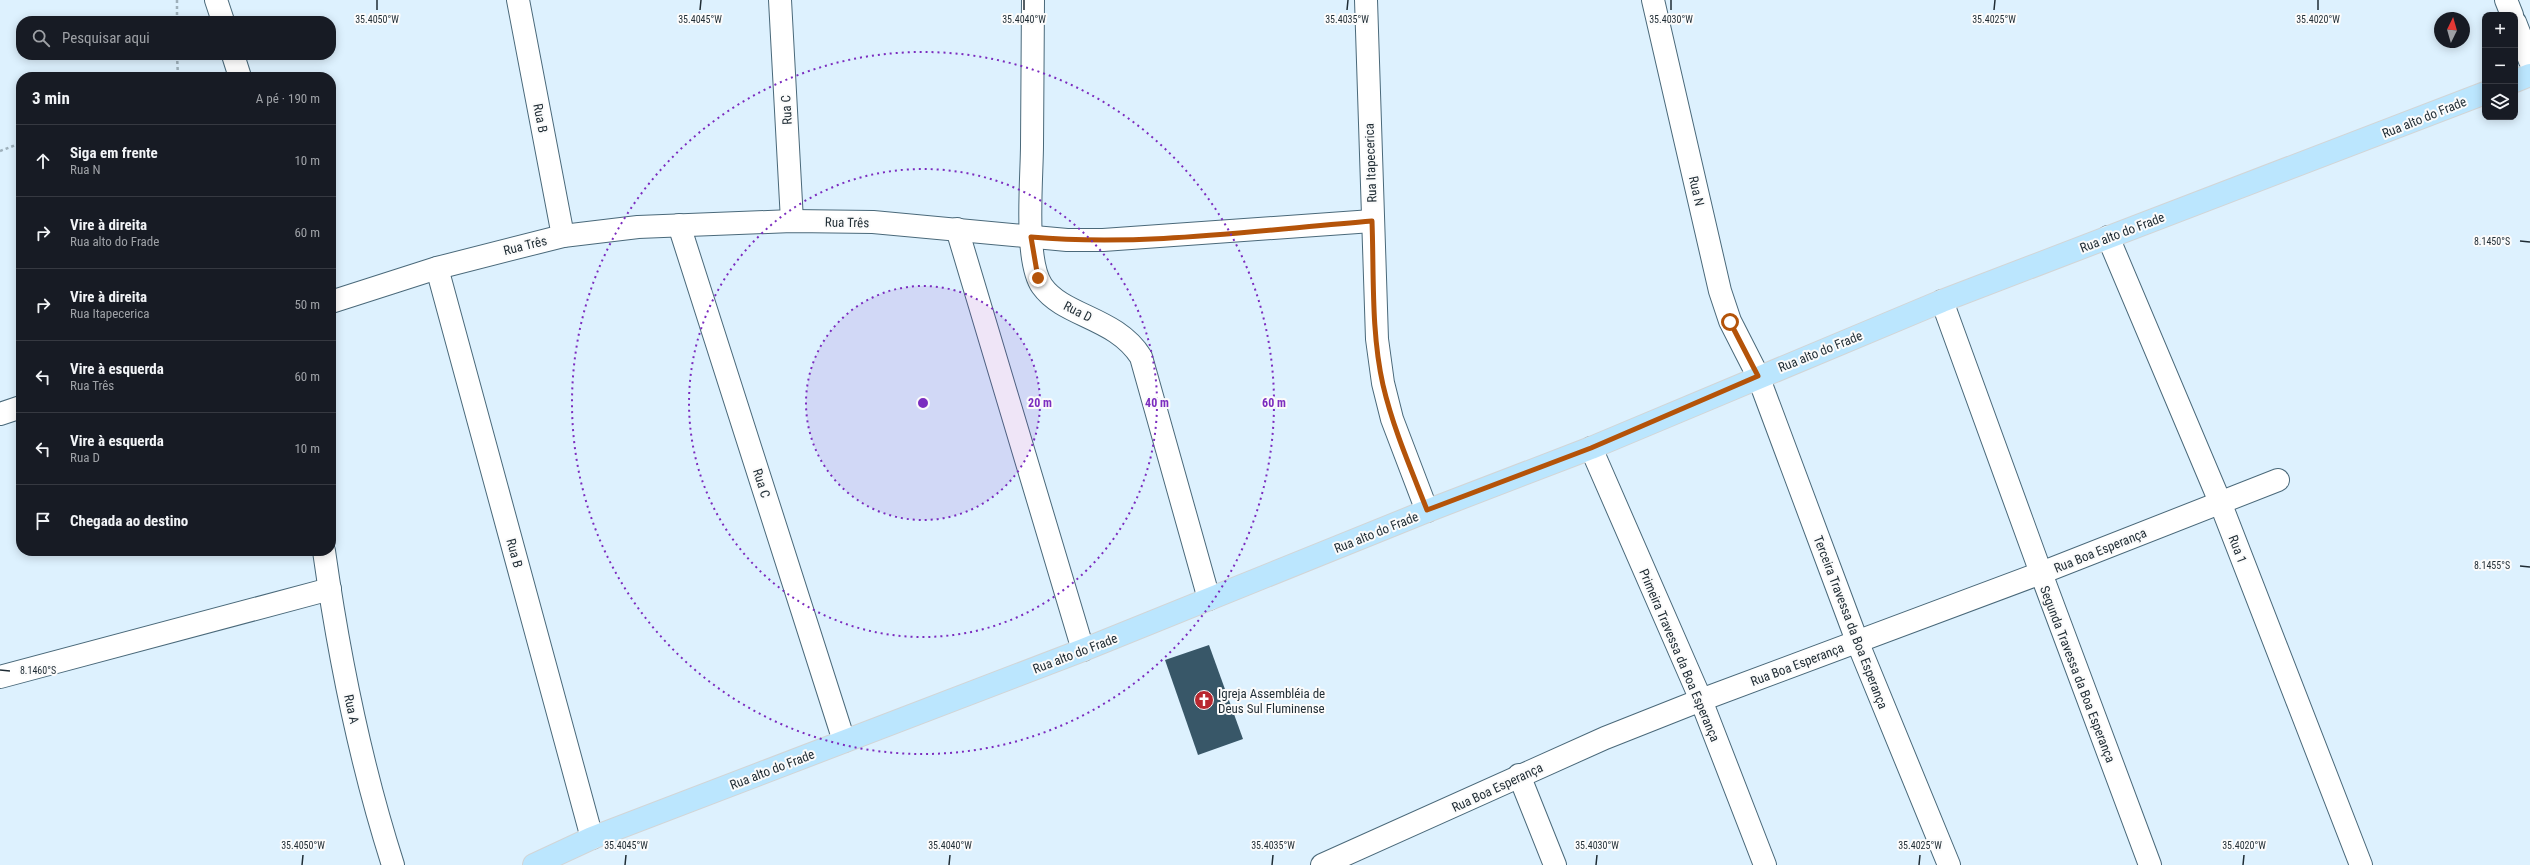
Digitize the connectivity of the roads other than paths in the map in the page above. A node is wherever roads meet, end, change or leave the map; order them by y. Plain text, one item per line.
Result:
1 (216, 0) edge
2 (518, 0) edge
3 (780, 0) edge
4 (1033, 0) edge
5 (1366, 0) edge
6 (1653, 0) edge
7 (2506, 0) edge
8 (2511, 12) edge
9 (221, 16) edge
10 (2518, 30) edge
11 (235, 60) edge
12 (2530, 61) edge
13 (238, 72) edge
14 (2530, 75) edge
15 (2518, 80) edge
16 (2482, 94) edge
17 (792, 221) junction
18 (1372, 221) junction
19 (679, 225) junction
20 (957, 229) junction
21 (563, 236) junction
22 (1031, 237) junction
23 (2108, 237) junction
24 (438, 268) junction
25 (336, 300) edge
26 (1942, 301) junction
27 (1758, 376) junction
28 (16, 408) edge
29 (0, 414) edge
30 (1591, 448) junction
31 (2278, 480) dead end
32 (2220, 502) junction
33 (1427, 510) junction
34 (325, 556) edge
35 (2041, 573) junction
36 (330, 589) junction
37 (1210, 599) junction
38 (1857, 641) junction
39 (1083, 650) junction
40 (0, 677) edge
41 (1701, 700) junction
42 (844, 741) junction
43 (1519, 775) junction
44 (592, 838) junction
45 (392, 865) edge
46 (534, 865) edge
47 (1322, 865) edge
48 (1556, 865) edge
49 (1765, 865) edge
50 (1949, 865) edge
51 (2150, 865) edge
52 (2361, 865) edge

1 - 9 street
2 - 21 street, Rua B
3 - 17 street, Rua C
4 - 22 street, Rua D
5 - 18 street, Rua Itapecerica
6 - 27 street, Rua N
7 - 8 street
10 - 12 street
11 - 13 street
14 - 15 main road
16 - 23 main road, Rua alto do Frade
17 - 19 street, Rua Três
17 - 20 street, Rua Três
18 - 22 street, Rua Três
18 - 33 street, Rua Itapecerica
19 - 21 street, Rua Três
19 - 42 street, Rua C
20 - 22 street, Rua Três
20 - 39 street
21 - 24 street, Rua Três
22 - 37 street, Rua D
23 - 26 main road, Rua alto do Frade
23 - 32 street, Rua 1
24 - 25 street, Rua Três
24 - 44 street, Rua B
26 - 27 main road, Rua alto do Frade
26 - 35 street, Segunda Travessa da Boa Esperança
27 - 30 main road, Rua alto do Frade
27 - 38 street, Terceira Travessa da Boa Esperança
28 - 29 street
30 - 33 main road, Rua alto do Frade
30 - 41 street, Primeira Travessa da Boa Esperança
31 - 32 street, Rua Boa Esperança
32 - 35 street, Rua Boa Esperança
32 - 52 street, Rua 1
33 - 37 main road, Rua alto do Frade
34 - 36 street, Rua A
35 - 38 street, Rua Boa Esperança
35 - 51 street, Segunda Travessa da Boa Esperança
36 - 40 street
36 - 45 street, Rua A
37 - 39 main road, Rua alto do Frade
38 - 41 street, Rua Boa Esperança
38 - 50 street, Terceira Travessa da Boa Esperança
39 - 42 main road, Rua alto do Frade
41 - 43 street, Rua Boa Esperança
41 - 49 street, Primeira Travessa da Boa Esperança
42 - 44 main road, Rua alto do Frade
43 - 47 street, Rua Boa Esperança
43 - 48 street
44 - 46 main road, Rua alto do Frade

